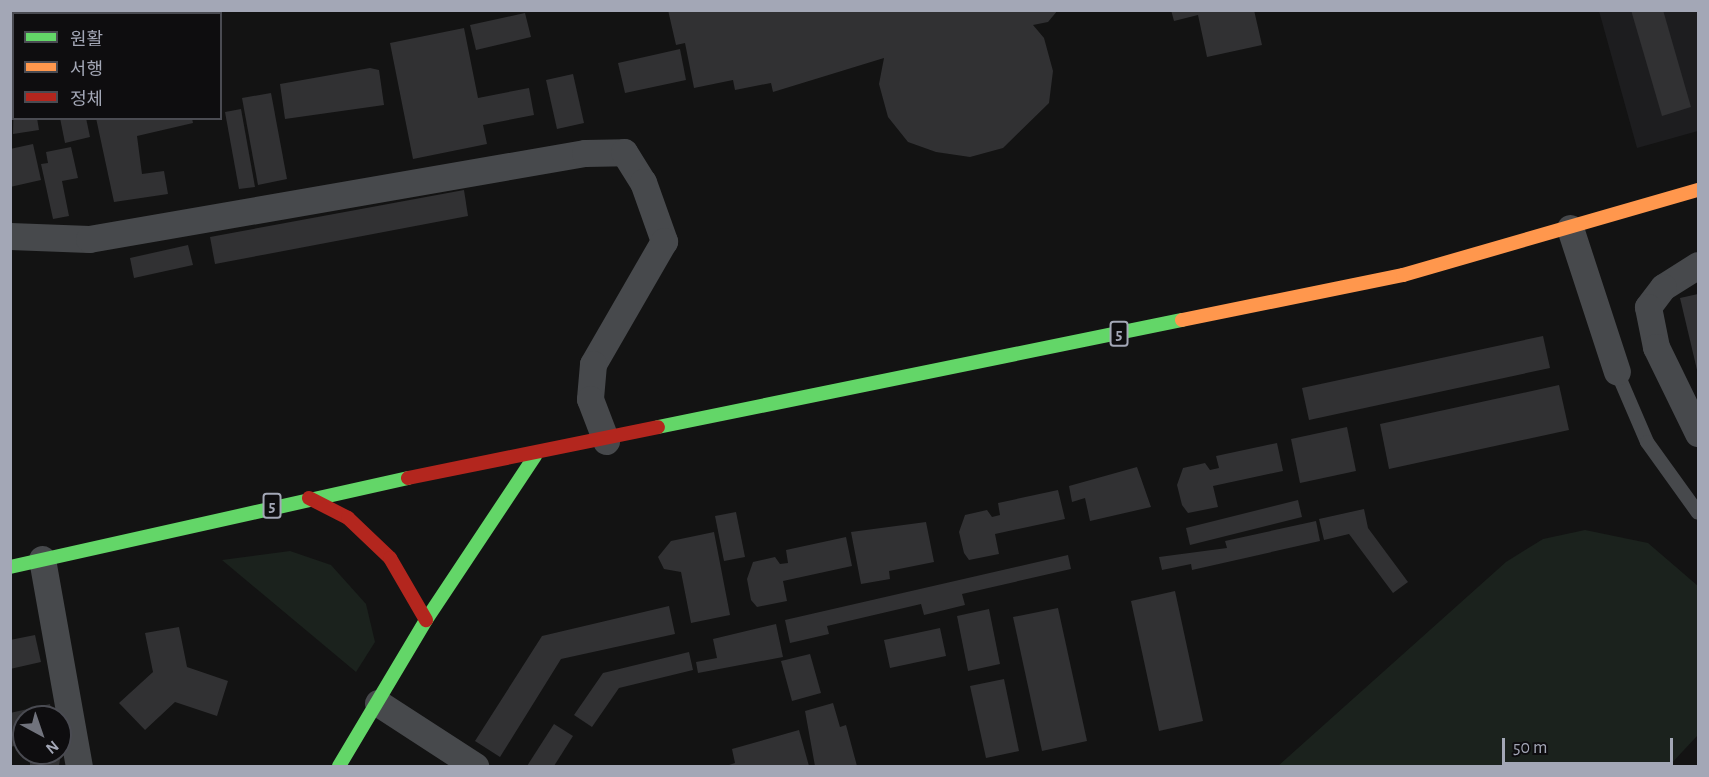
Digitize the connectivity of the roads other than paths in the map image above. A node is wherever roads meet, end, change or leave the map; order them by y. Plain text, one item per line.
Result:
1 (1698, 190) edge
2 (1570, 228) junction
3 (10, 236) edge
4 (1698, 265) edge
5 (1617, 372) joint
6 (1698, 433) edge
7 (606, 441) junction
8 (535, 456) junction
9 (309, 498) junction
10 (1698, 513) edge
11 (42, 559) junction
12 (10, 567) edge
13 (426, 620) junction
14 (378, 703) junction
15 (79, 766) edge
16 (339, 766) edge
17 (476, 766) edge

1 - 2 main road, 5
2 - 5 street
2 - 7 main road, 5
3 - 7 street
4 - 6 street
5 - 10 lane
7 - 8 main road, 5
8 - 9 main road, 5
8 - 13 main road
9 - 11 main road, 5
9 - 13 main road
11 - 12 main road, 5
11 - 15 street
13 - 14 main road
14 - 16 main road
14 - 17 street

